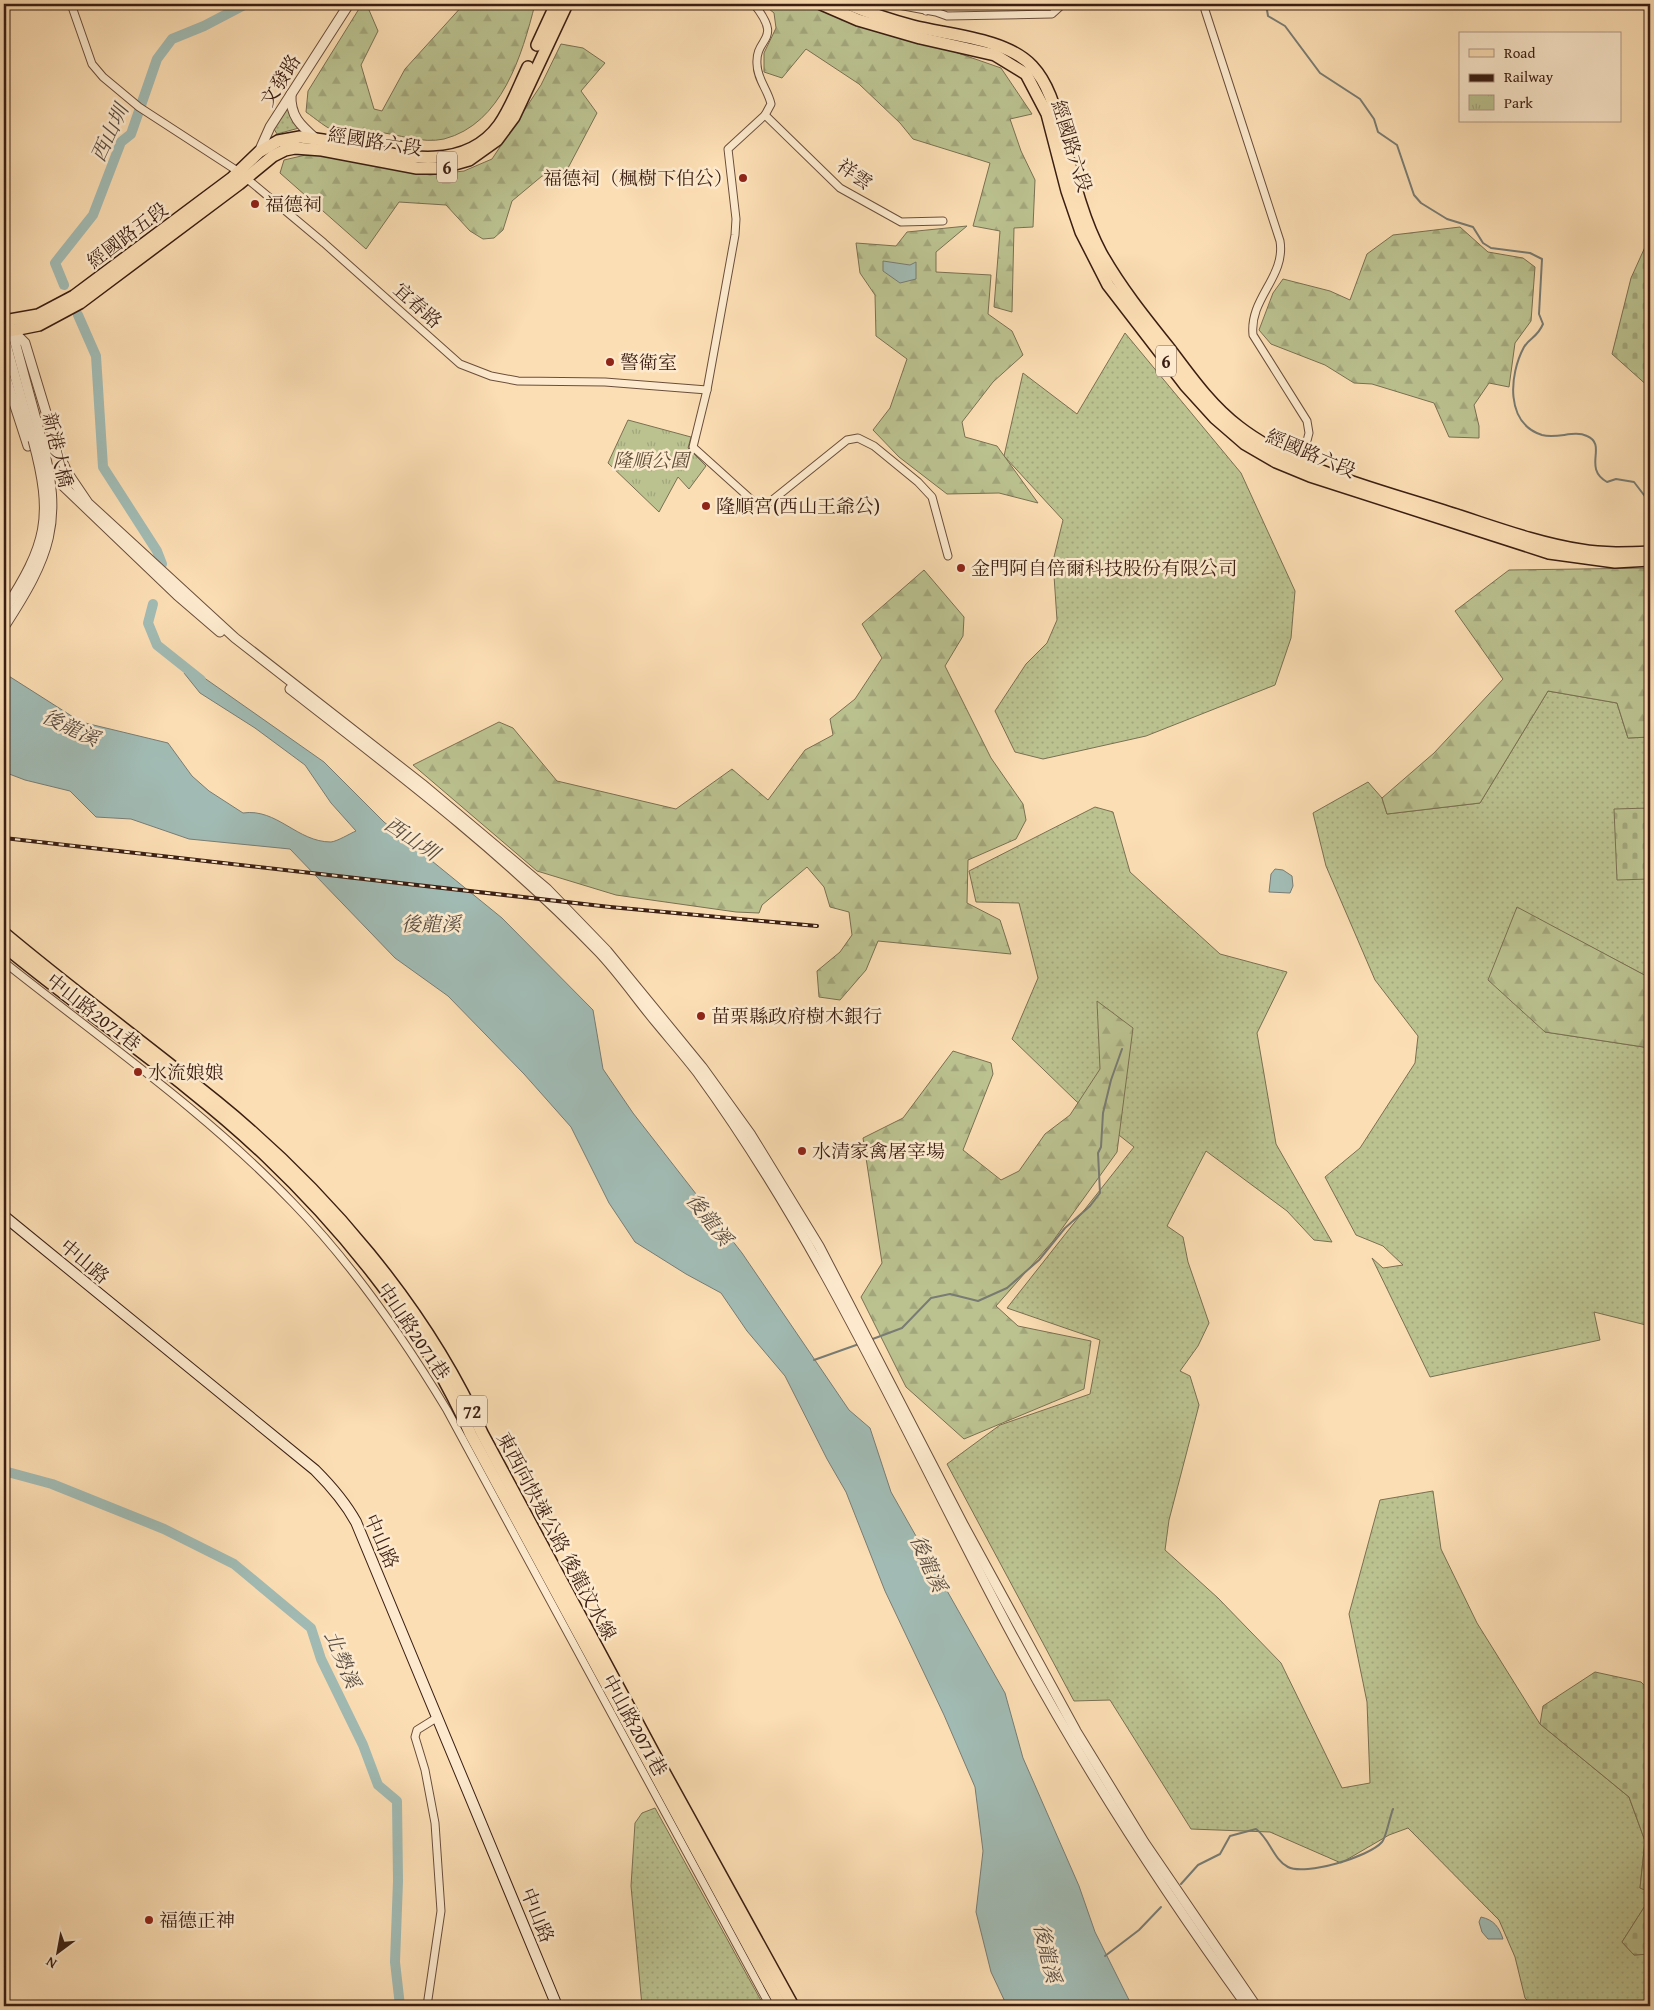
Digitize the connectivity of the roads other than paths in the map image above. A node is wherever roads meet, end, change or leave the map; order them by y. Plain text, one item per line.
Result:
1 (71, 4) edge
2 (349, 4) edge
3 (556, 4) edge
4 (567, 4) edge
5 (754, 4) edge
6 (822, 4) edge
7 (848, 4) edge
8 (893, 4) edge
9 (938, 4) edge
10 (1063, 4) edge
11 (1205, 4) edge
12 (925, 11) junction
13 (291, 92) junction
14 (765, 115) junction
15 (316, 139) junction
16 (259, 152) junction
17 (422, 163) junction
18 (243, 175) junction
19 (943, 221) dead end
20 (1088, 235) junction
21 (5, 328) edge
22 (4, 372) edge
23 (708, 390) junction
24 (34, 441) junction
25 (1300, 467) junction
26 (59, 482) dead end
27 (1650, 552) edge
28 (948, 556) dead end
29 (1650, 560) edge
30 (4, 611) edge
31 (4, 627) edge
32 (4, 933) edge
33 (4, 946) edge
34 (4, 962) edge
35 (4, 1216) edge
36 (438, 1718) junction
37 (427, 2006) edge
38 (557, 2006) edge
39 (770, 2006) edge
40 (781, 2006) edge
41 (793, 2006) edge
42 (1247, 2006) edge
43 (1256, 2006) edge

1 - 18 street, 宜春路
2 - 13 street, 文發路
3 - 17 main road, 經國路六段 / 6
4 - 17 main road, 經國路六段 / 6
5 - 14 street
6 - 20 main road, 經國路六段 / 6
7 - 20 main road, 經國路六段 / 6
8 - 12 street
9 - 12 street
10 - 12 street
11 - 25 street
13 - 15 street
13 - 16 street, 文發路
14 - 19 street, 祥雲
14 - 23 street
15 - 16 main road, 經國路六段 / 6
15 - 17 main road, 經國路六段 / 6
16 - 18 main road, 經國路五段 / 6
17 - 18 main road, 經國路六段 / 6
18 - 21 main road, 經國路五段 / 6
18 - 23 street, 宜春路
20 - 25 main road, 經國路六段 / 6
21 - 24 street, 新港大橋
21 - 43 street
22 - 24 street
23 - 28 street
24 - 30 street, 新港大橋, bridge
24 - 31 street, 新港大橋, bridge
25 - 27 main road, 經國路六段 / 6
25 - 29 main road, 經國路六段 / 6
26 - 42 street
32 - 41 main road, 東西向快速公路 後龍汶水線 / 72
33 - 40 main road, 東西向快速公路 後龍汶水線 / 72
34 - 39 street, 中山路2071巷
35 - 36 main road, 中山路
36 - 37 street
36 - 38 main road, 中山路

